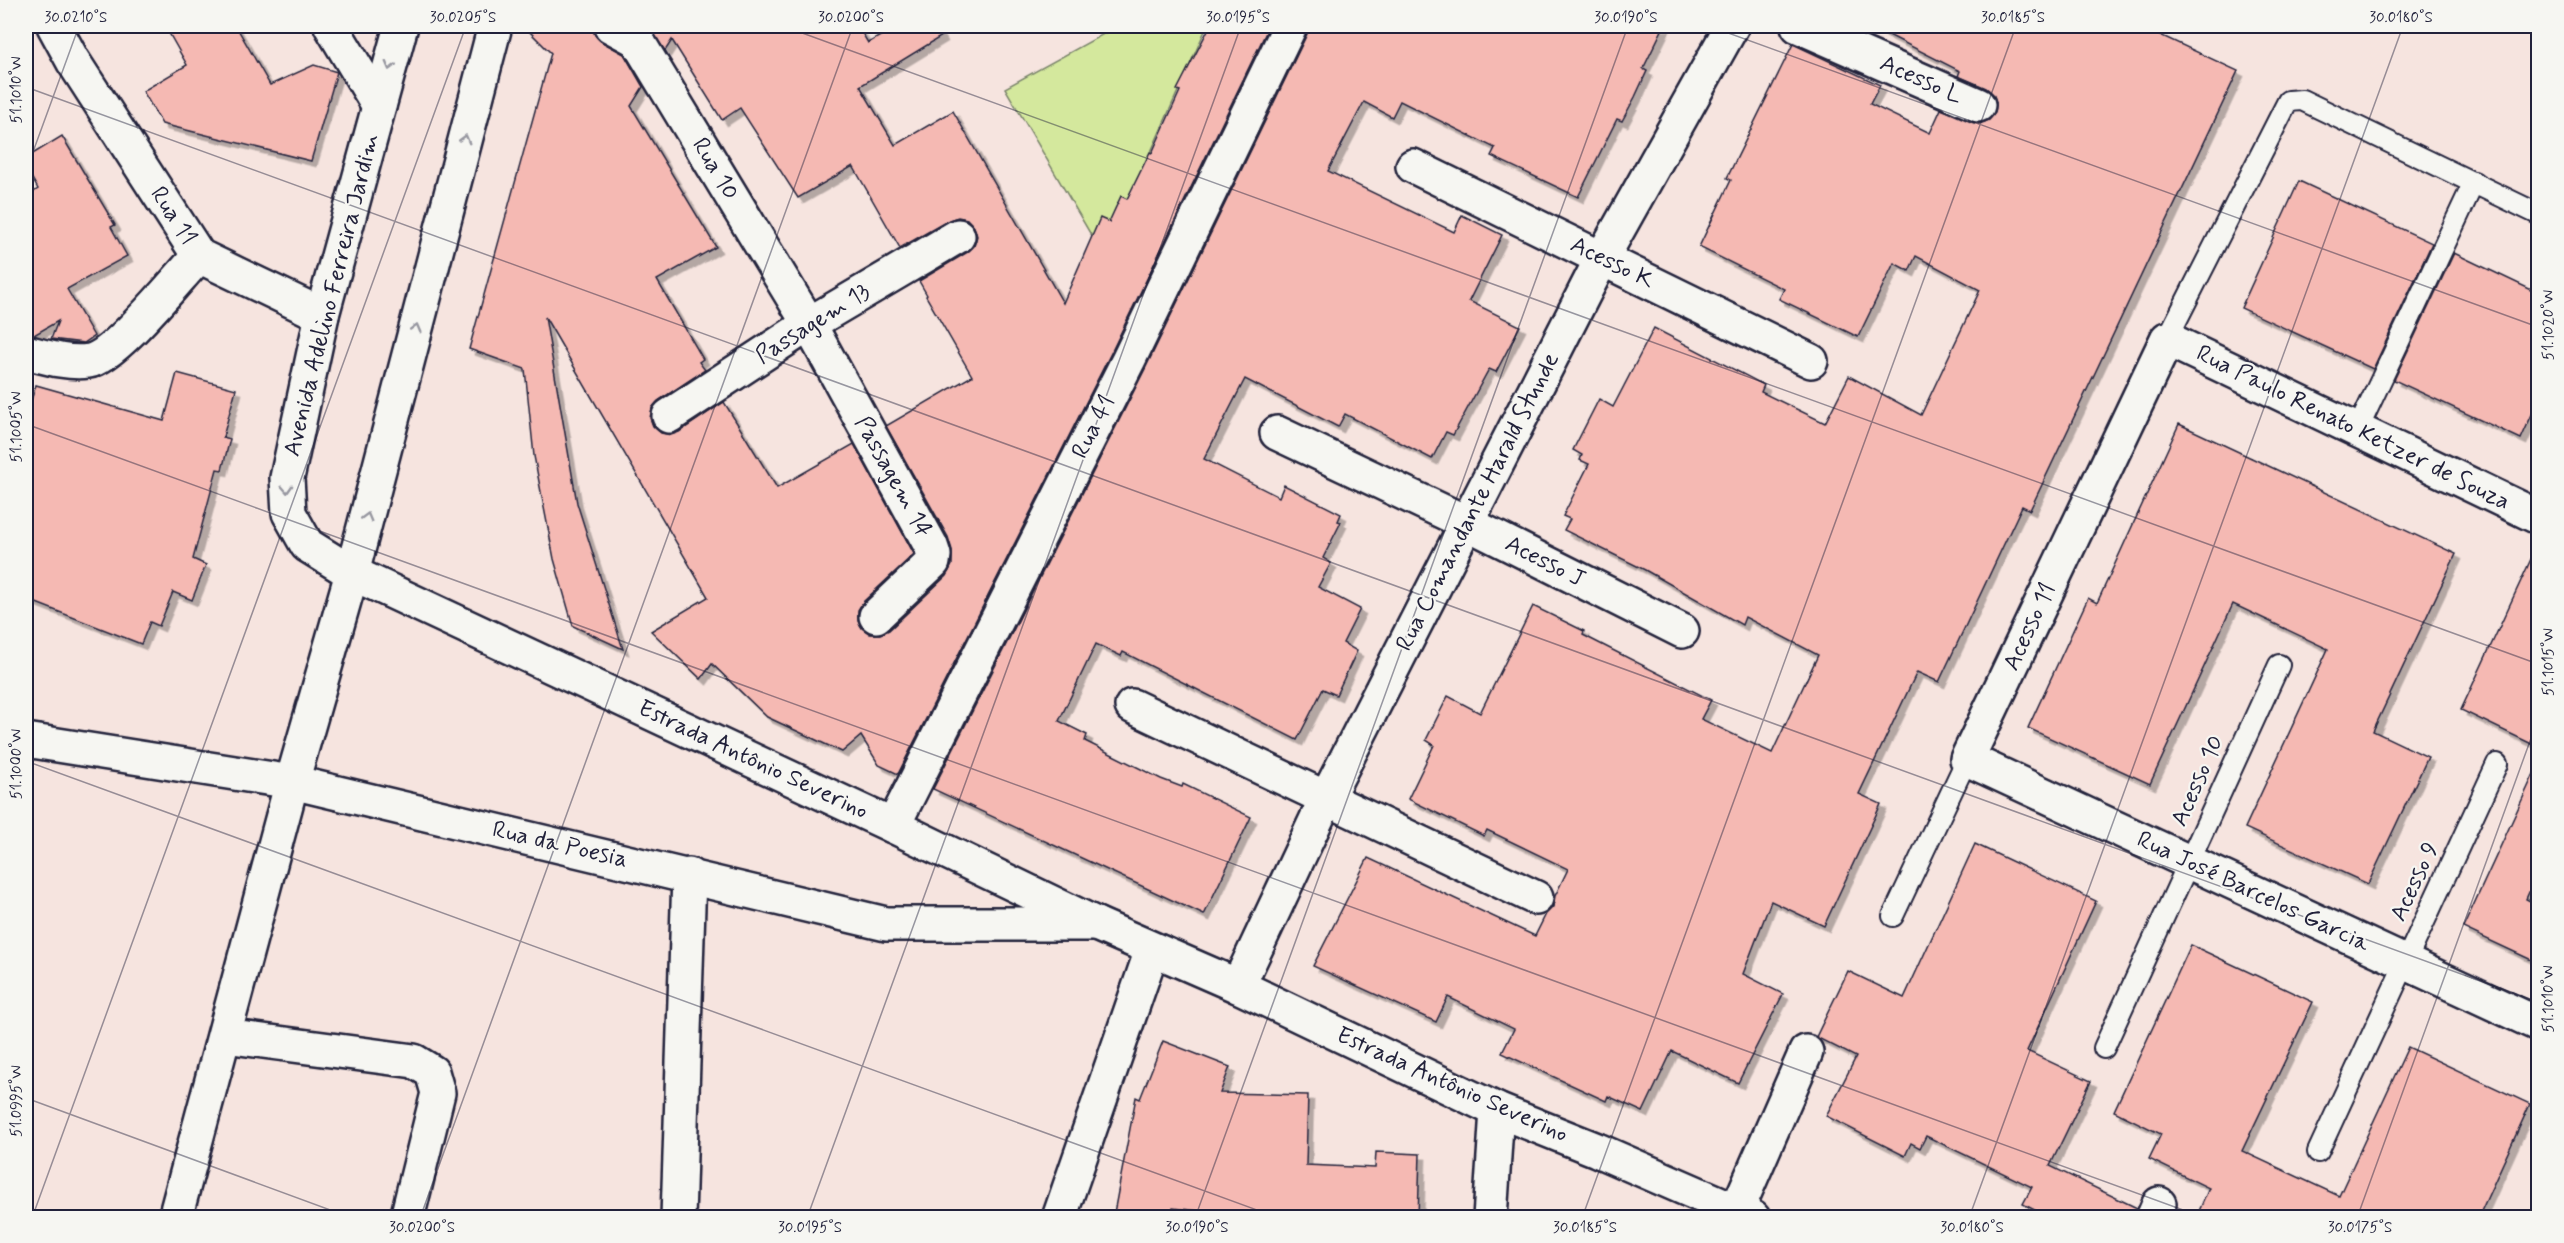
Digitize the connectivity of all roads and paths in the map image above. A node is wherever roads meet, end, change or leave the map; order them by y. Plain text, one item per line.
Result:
1 (54, 26) edge
2 (331, 26) edge
3 (401, 26) edge
4 (495, 26) edge
5 (610, 26) edge
6 (1290, 26) edge
7 (1732, 26) edge
8 (1798, 26) edge
9 (1978, 105) dead end
10 (379, 106) junction
11 (1413, 166) dead end
12 (2474, 182) junction
13 (2538, 214) edge
14 (958, 236) dead end
15 (199, 256) junction
16 (1602, 258) junction
17 (322, 315) junction
18 (809, 324) junction
19 (2168, 339) junction
20 (26, 351) edge
21 (1811, 361) dead end
22 (669, 416) dead end
23 (2357, 431) junction
24 (1277, 433) dead end
25 (2538, 517) edge
26 (1467, 523) junction
27 (352, 573) junction
28 (876, 616) dead end
29 (1682, 631) dead end
30 (2279, 665) dead end
31 (1132, 706) dead end
32 (26, 740) edge
33 (1968, 759) junction
34 (2497, 764) dead end
35 (292, 782) junction
36 (1327, 797) junction
37 (893, 826) junction
38 (2190, 862) junction
39 (689, 875) junction
40 (1536, 898) dead end
41 (1893, 916) dead end
42 (1096, 924) junction
43 (1152, 950) junction
44 (2406, 963) junction
45 (1238, 986) junction
46 (2538, 1024) edge
47 (225, 1036) junction
48 (2104, 1048) dead end
49 (1806, 1052) dead end
50 (1497, 1110) junction
51 (2318, 1152) dead end
52 (1745, 1214) edge
53 (175, 1218) edge
54 (407, 1218) edge
55 (678, 1218) edge
56 (1059, 1218) edge
57 (1490, 1218) edge

1 - 15 street, Rua 11
2 - 10 street
3 -> 10 street, Avenida Adelino Ferreira Jardim
27 -> 4 street
5 - 18 street, Rua 10
6 - 37 street, Rua 41
7 - 16 street, Rua Comandante Harald Stunde
8 - 9 street, Acesso L
10 - 17 street, Avenida Adelino Ferreira Jardim
11 - 16 street, Acesso K
12 - 13 lane
12 - 19 lane
12 - 23 lane
14 - 18 street, Passagem 13
15 - 17 street, Rua 11
15 - 20 street
16 - 21 street, Acesso K
16 - 26 street, Rua Comandante Harald Stunde
17 -> 27 street, Avenida Adelino Ferreira Jardim
18 - 22 street, Passagem 13
18 - 28 street, Passagem 14
19 - 23 street, Rua Paulo Renato Ketzer de Souza
19 - 33 street, Acesso 11
23 - 25 street, Rua Paulo Renato Ketzer de Souza
24 - 26 street, Acesso J
26 - 29 street, Acesso J
26 - 36 street, Rua Comandante Harald Stunde
27 - 35 street
27 - 37 street, Estrada Antônio Severino
30 - 38 lane, Acesso 10
31 - 36 street
32 - 35 street, Rua da Poesia
33 - 38 street, Rua José Barcelos Garcia
33 - 41 lane, Acesso 11
34 - 44 lane, Acesso 9
35 - 39 street, Rua da Poesia
35 - 47 street
36 - 40 street
36 - 45 street, Rua Comandante Harald Stunde
37 - 42 street, Estrada Antônio Severino
38 - 44 street, Rua José Barcelos Garcia
38 - 48 lane, Acesso 10
39 - 42 street, Rua da Poesia
39 - 55 street
42 - 43 street, Estrada Antônio Severino
43 - 45 street, Estrada Antônio Severino
43 - 56 street
44 - 46 street, Rua José Barcelos Garcia
44 - 51 lane, Acesso 9
45 - 50 street, Estrada Antônio Severino
47 - 53 street
47 - 54 street
49 - 52 street
50 - 52 street, Estrada Antônio Severino
50 - 57 street

